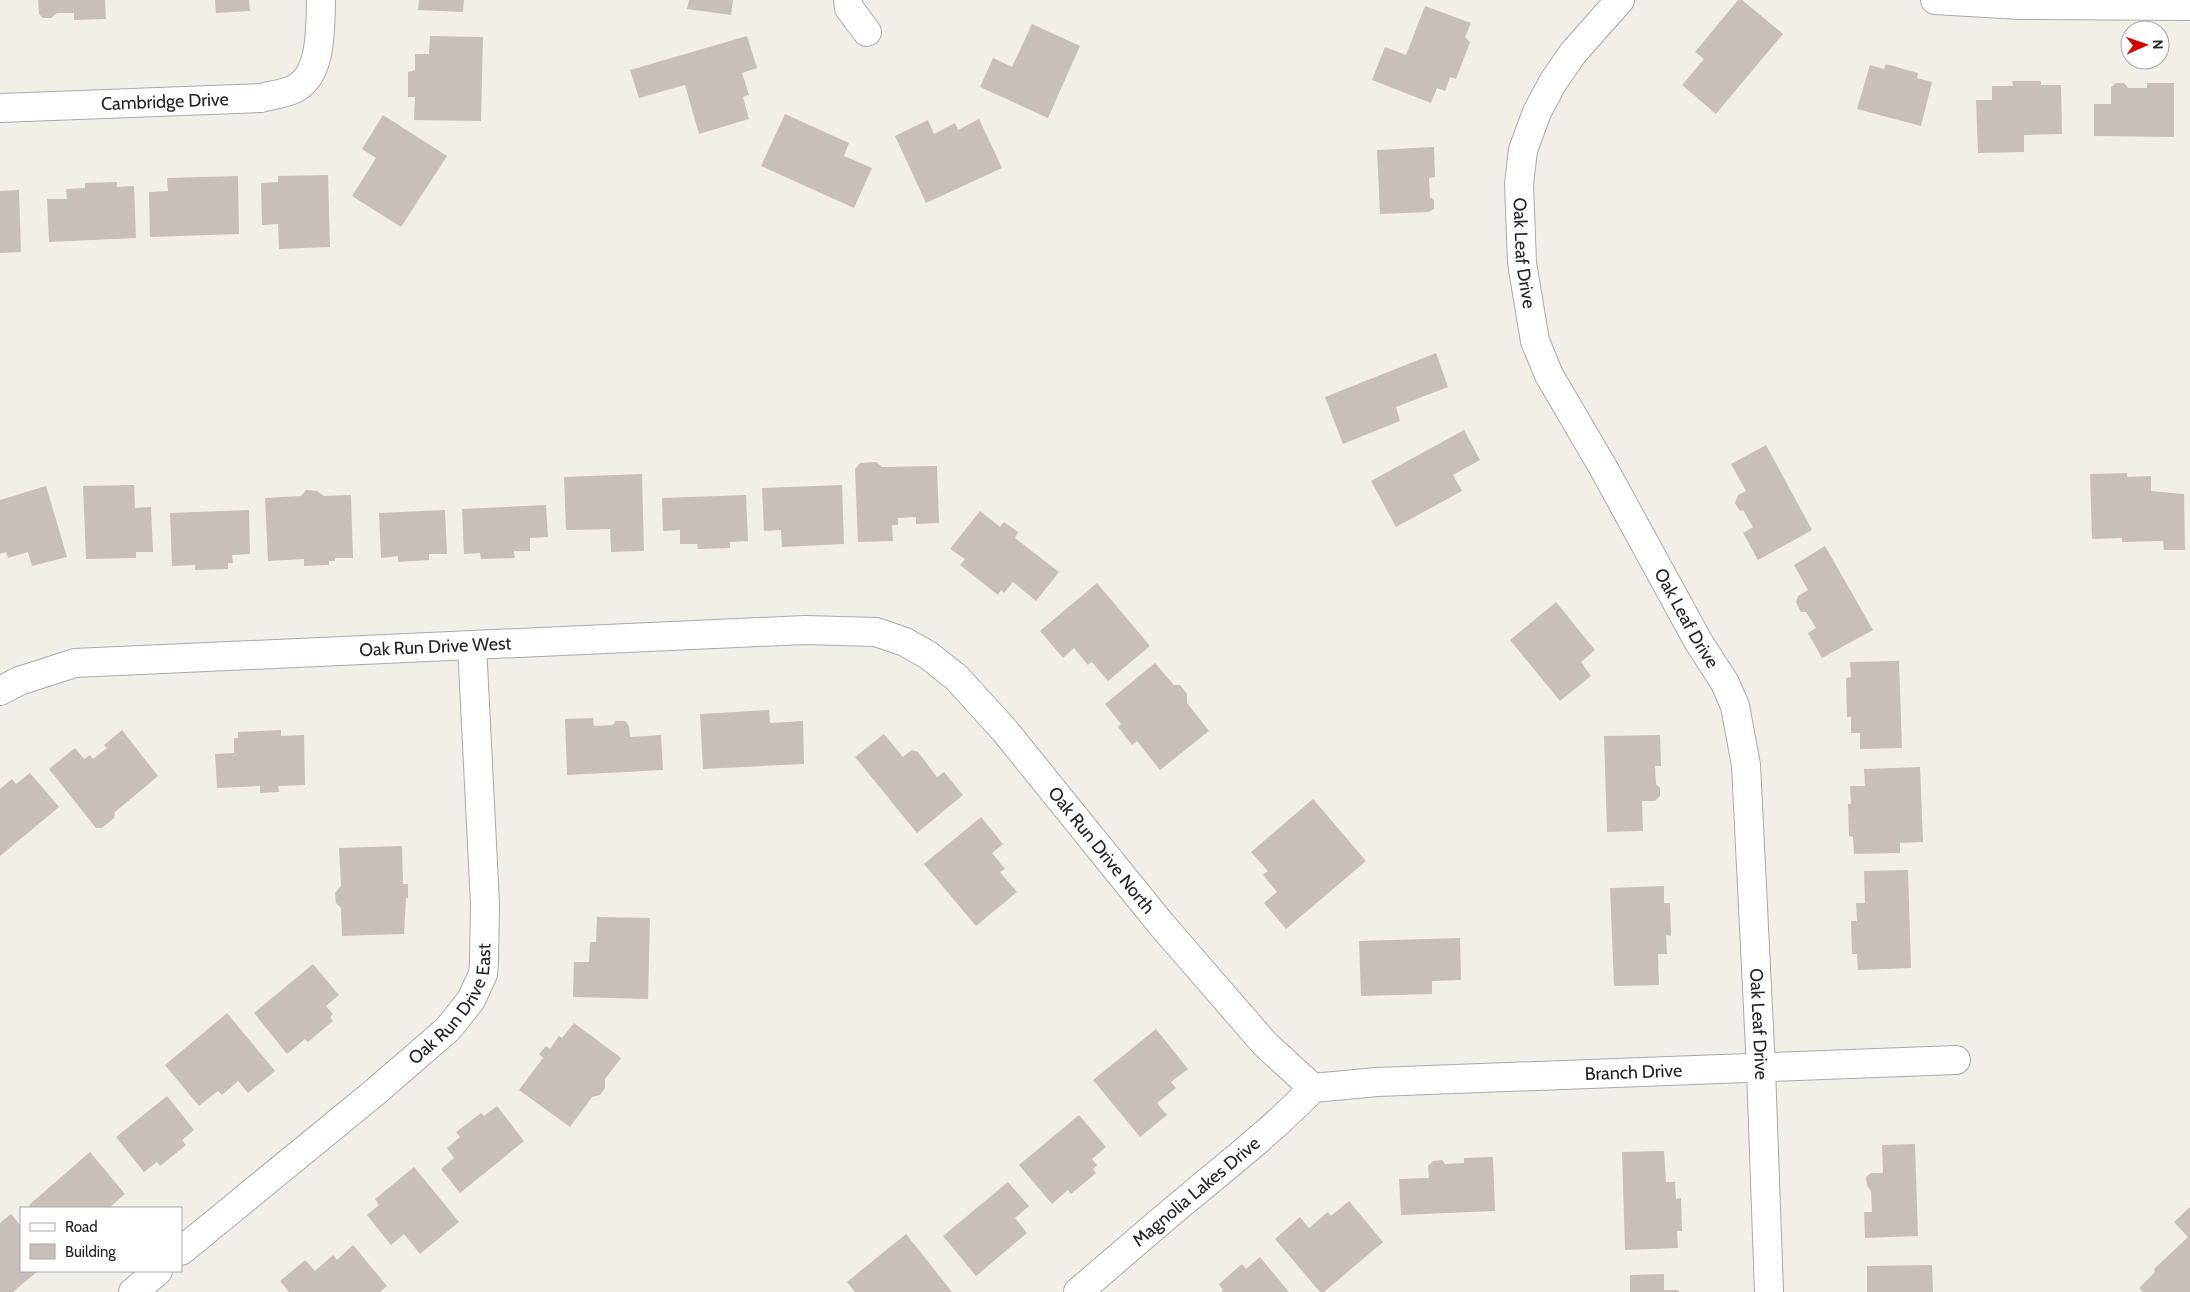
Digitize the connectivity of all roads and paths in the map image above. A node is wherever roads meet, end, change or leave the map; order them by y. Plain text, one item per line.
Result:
1 (321, 0) edge
2 (848, 0) edge
3 (1620, 0) edge
4 (1934, 0) edge
5 (2190, 6) edge
6 (867, 32) dead end
7 (0, 108) edge
8 (876, 632) joint
9 (472, 645) junction
10 (0, 691) edge
11 (1956, 1060) dead end
12 (1761, 1070) junction
13 (1313, 1088) junction
14 (182, 1250) edge
15 (157, 1272) edge
16 (133, 1292) edge
17 (1078, 1292) edge
18 (1769, 1292) edge

1 - 7 street, Cambridge Drive
2 - 6 street
3 - 12 street, Oak Leaf Drive
4 - 5 street
8 - 9 street, Oak Run Drive West
8 - 13 street, Oak Run Drive North
9 - 10 street, Oak Run Drive West
9 - 14 street, Oak Run Drive East
11 - 12 street, Branch Drive
12 - 13 street, Branch Drive
12 - 18 street, Oak Leaf Drive
13 - 17 street, Magnolia Lakes Drive
15 - 16 street

